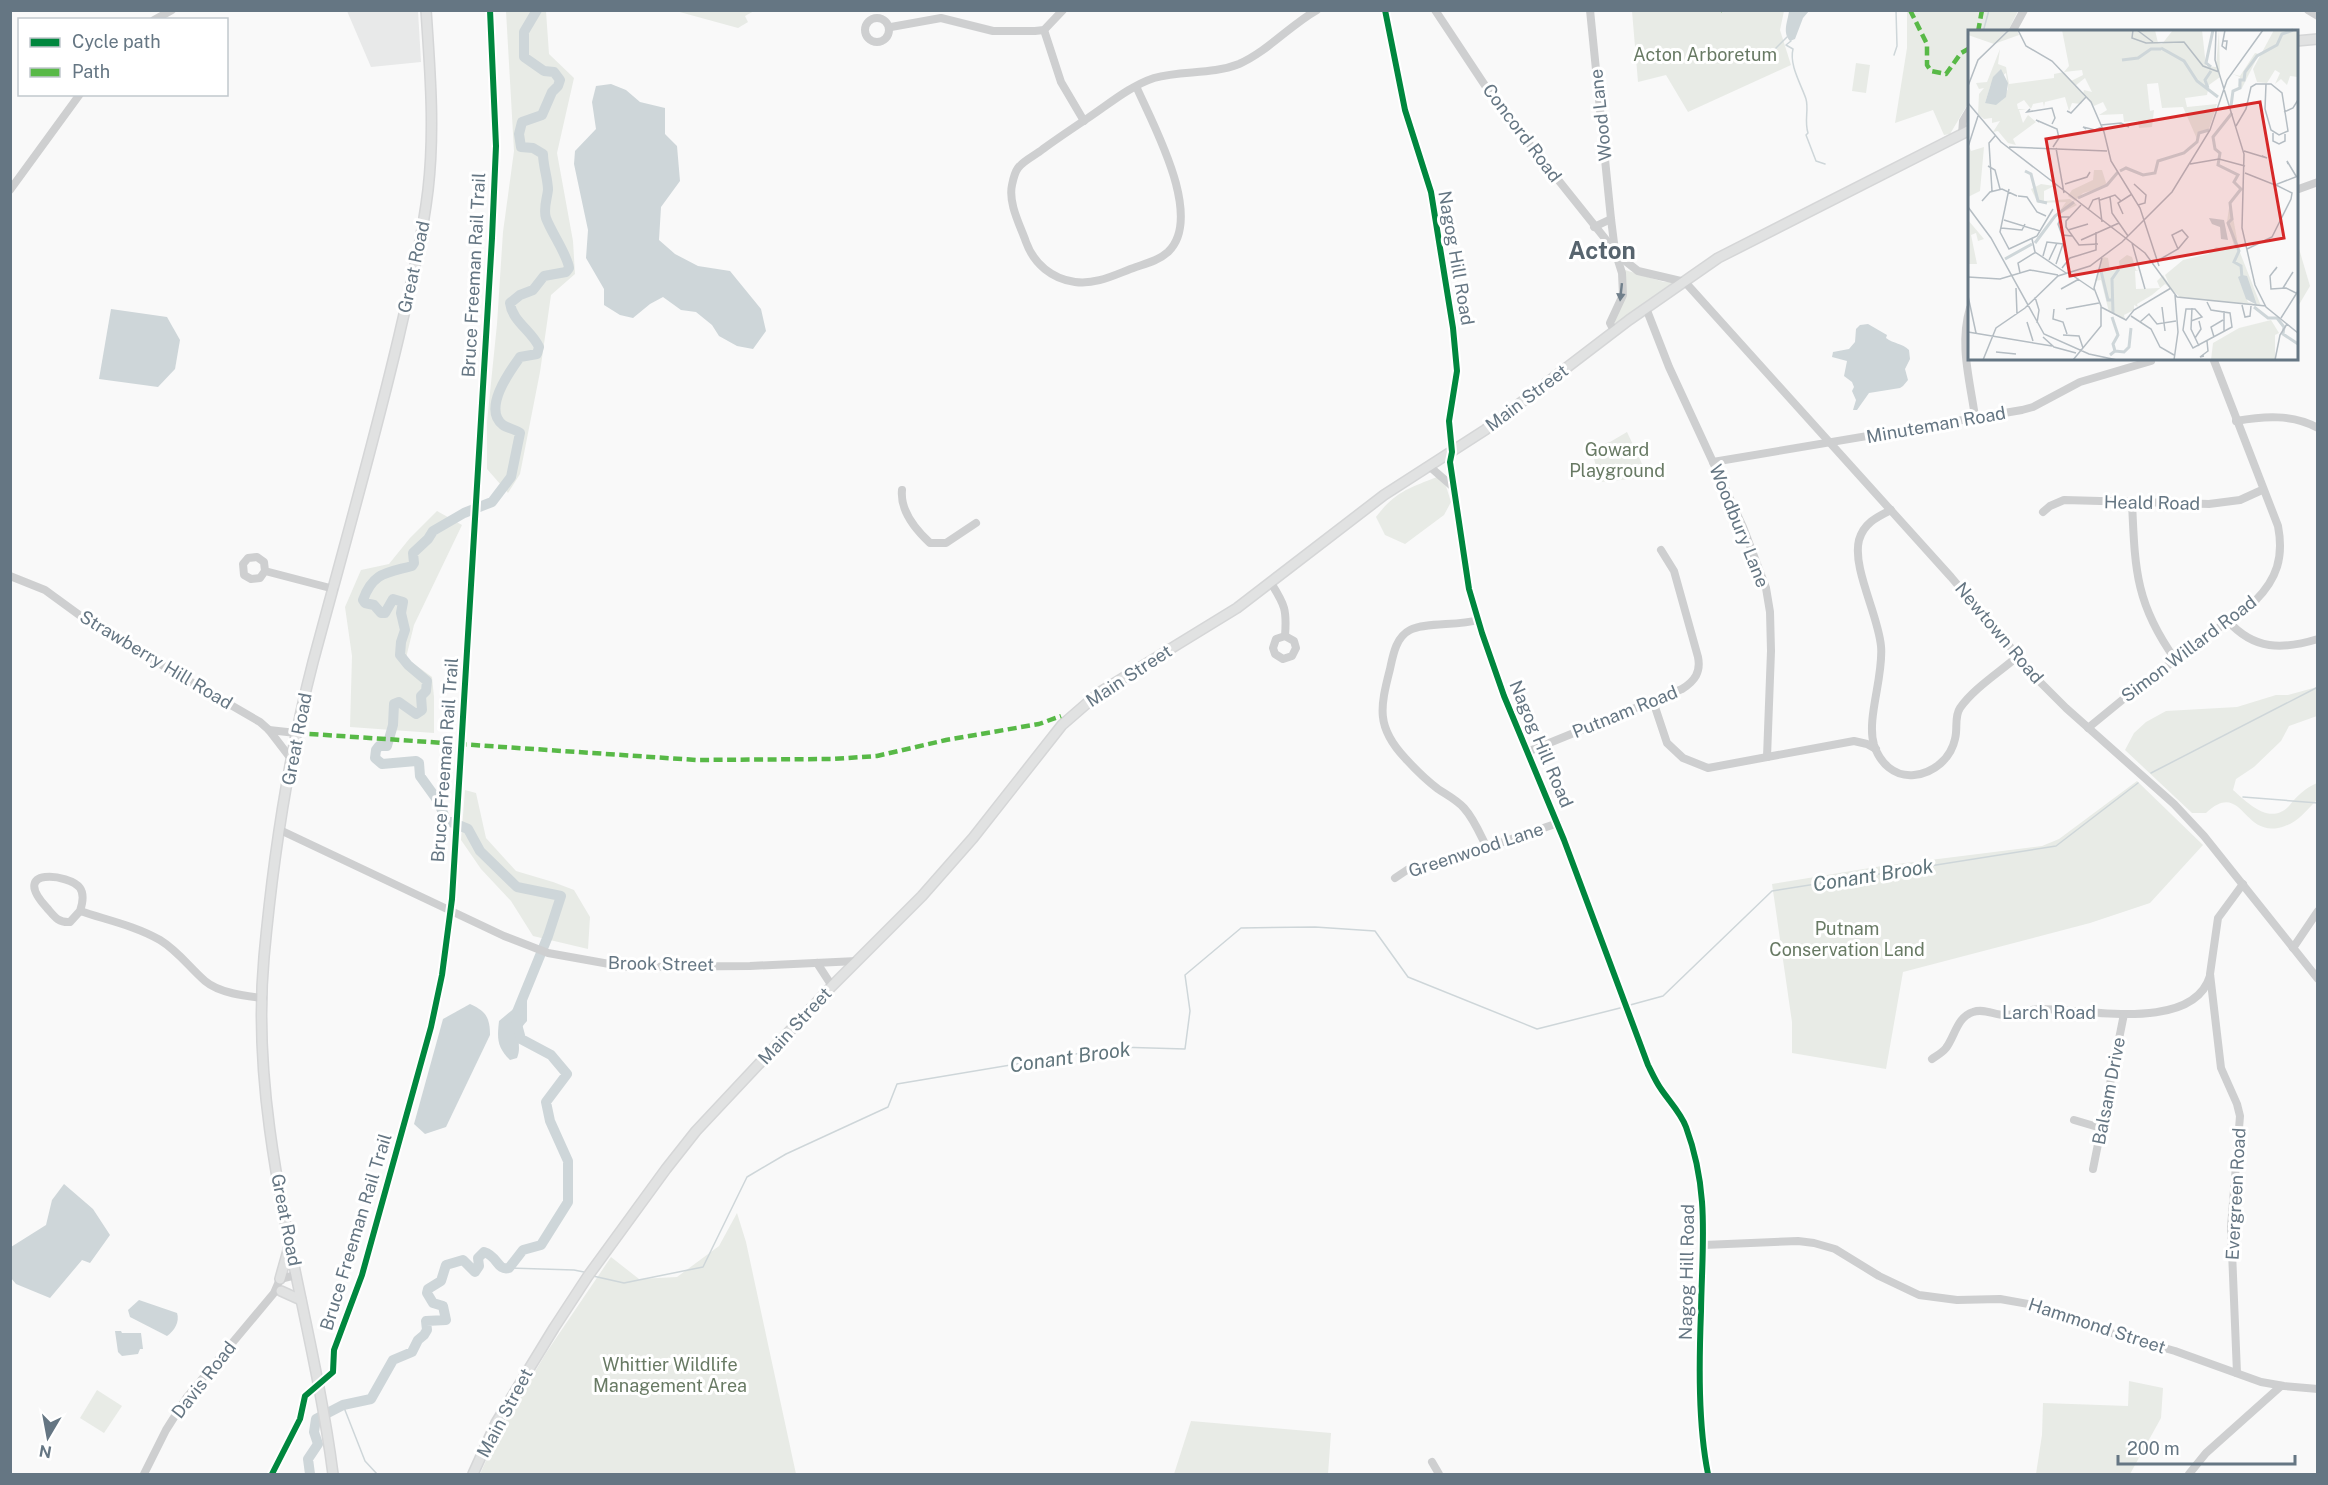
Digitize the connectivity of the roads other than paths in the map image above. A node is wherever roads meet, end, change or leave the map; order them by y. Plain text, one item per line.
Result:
1 (172, 10) edge
2 (426, 10) edge
3 (1063, 10) edge
4 (1317, 10) edge
5 (1385, 10) edge
6 (1435, 10) edge
7 (1590, 10) edge
8 (2024, 10) edge
9 (2308, 10) edge
10 (2318, 16) edge
11 (158, 18) edge
12 (891, 27) dead end
13 (1044, 30) junction
14 (2013, 30) edge
15 (2318, 39) edge
16 (2298, 41) edge
17 (1136, 86) junction
18 (79, 96) edge
19 (1968, 112) edge
20 (1084, 121) junction
21 (1966, 132) edge
22 (2318, 182) edge
23 (2298, 189) edge
24 (10, 190) edge
25 (1611, 219) junction
26 (1594, 227) junction
27 (1615, 251) junction
28 (1685, 282) junction
29 (1646, 308) junction
30 (1968, 314) edge
31 (1614, 331) junction
32 (2214, 360) edge
33 (2151, 361) dead end
34 (1975, 417) junction
35 (2236, 421) junction
36 (2318, 428) edge
37 (1830, 442) junction
38 (1452, 452) junction
39 (1713, 462) junction
40 (1430, 466) junction
41 (1453, 487) junction
42 (902, 490) dead end
43 (2262, 490) junction
44 (2132, 502) junction
45 (1891, 510) junction
46 (2043, 512) dead end
47 (976, 523) dead end
48 (1661, 550) dead end
49 (265, 571) dead end
50 (10, 576) edge
51 (1271, 583) junction
52 (334, 589) junction
53 (1478, 620) junction
54 (2228, 621) junction
55 (1286, 636) dead end
56 (2318, 639) edge
57 (2018, 656) junction
58 (2175, 659) junction
59 (1653, 701) junction
60 (2088, 728) junction
61 (269, 730) junction
62 (297, 733) junction
63 (1876, 749) junction
64 (1527, 752) junction
65 (1767, 757) junction
66 (292, 760) junction
67 (1558, 824) junction
68 (280, 830) junction
69 (1487, 848) junction
70 (1395, 878) dead end
71 (2243, 884) junction
72 (80, 911) junction
73 (2318, 911) edge
74 (2293, 948) junction
75 (857, 961) junction
76 (817, 963) junction
77 (2210, 974) junction
78 (2318, 979) edge
79 (832, 986) junction
80 (263, 998) junction
81 (2124, 1014) junction
82 (1932, 1059) dead end
83 (2074, 1120) dead end
84 (2101, 1128) junction
85 (2093, 1169) dead end
86 (290, 1245) junction
87 (1704, 1245) junction
88 (280, 1279) junction
89 (297, 1279) junction
90 (277, 1292) junction
91 (301, 1300) junction
92 (2237, 1373) junction
93 (2281, 1386) junction
94 (2318, 1389) edge
95 (1432, 1462) dead end
96 (144, 1474) edge
97 (333, 1474) edge
98 (473, 1474) edge
99 (1439, 1474) edge
100 (1708, 1474) edge
101 (2189, 1474) edge

1 - 11 street
2 - 52 main road, Great Road
3 - 13 street
4 - 17 street
5 - 38 street, Nagog Hill Road
6 - 26 street, Concord Road
7 - 25 street, Wood Lane
8 - 14 street
9 - 10 street
12 - 13 street
13 - 20 street
15 - 16 main road
17 - 20 street
17 - 20 street
18 - 24 street
19 - 21 street
21 - 28 main road, Main Street
22 - 23 street
25 - 26 street
25 - 27 street, Wood Lane
26 - 27 street, Concord Road
27 - 28 street, Concord Road
27 -> 31 street, Concord Road
28 - 29 main road, Main Street
28 - 37 street, Newtown Road
29 - 31 main road, Main Street
29 - 39 street, Woodbury Lane
30 - 34 street
31 - 38 main road, Main Street
32 - 35 street, Simon Willard Road
33 - 34 street, Minuteman Road
34 - 37 street, Minuteman Road
35 - 36 street
35 - 43 street, Simon Willard Road
37 - 39 street, Minuteman Road
37 - 45 street, Newtown Road
38 - 40 main road, Main Street
38 - 41 street, Nagog Hill Road
39 - 65 street, Woodbury Lane
40 - 41 street
40 - 51 main road, Main Street
41 - 53 street, Nagog Hill Road
42 - 47 street
43 - 44 street, Heald Road
43 - 54 street, Simon Willard Road
44 - 46 street, Heald Road
44 - 58 street
45 - 57 street, Newtown Road
45 - 63 street
48 - 59 street, Putnam Road
49 - 52 street
50 - 61 street, Strawberry Hill Road
51 - 55 street
51 - 75 main road, Main Street
52 - 62 main road, Great Road
53 - 64 street, Nagog Hill Road
53 - 69 street
54 - 56 street
54 - 58 street, Simon Willard Road
57 - 60 street, Newtown Road
57 - 63 street
58 - 60 street, Simon Willard Road
59 - 64 street, Putnam Road
59 - 65 street
60 - 71 street, Newtown Road
61 - 62 street, Strawberry Hill Road
61 - 66 street, Strawberry Hill Road
62 - 66 main road, Great Road
63 - 65 street
64 - 67 street, Nagog Hill Road
66 - 68 main road, Great Road
67 - 69 street, Greenwood Lane
67 - 87 street, Nagog Hill Road
68 - 76 street, Brook Street
68 - 80 main road, Great Road
69 - 70 street, Greenwood Lane
71 - 74 street, Newtown Road
71 - 77 street, Evergreen Road
72 - 72 street
72 - 80 street
73 - 74 street
74 - 78 street, Newtown Road
75 - 76 street, Brook Street
75 - 79 main road, Main Street
76 - 79 street
77 - 81 street, Larch Road
77 - 92 street, Evergreen Road
79 - 98 main road, Main Street
80 - 86 main road, Great Road
81 - 82 street, Larch Road
81 - 84 street, Balsam Drive
83 - 84 street
84 - 85 street, Balsam Drive
86 - 88 main road
86 - 89 main road, Great Road
87 - 92 street, Hammond Street
87 - 100 street, Nagog Hill Road
88 - 89 street
88 - 90 street, Davis Road
89 - 90 street, Davis Road
89 - 91 main road, Great Road
90 - 91 main road
90 - 96 street, Davis Road
91 - 97 main road, Great Road
92 - 93 street, Hammond Street
93 - 94 street, Hammond Street
93 - 101 street
95 - 99 street

